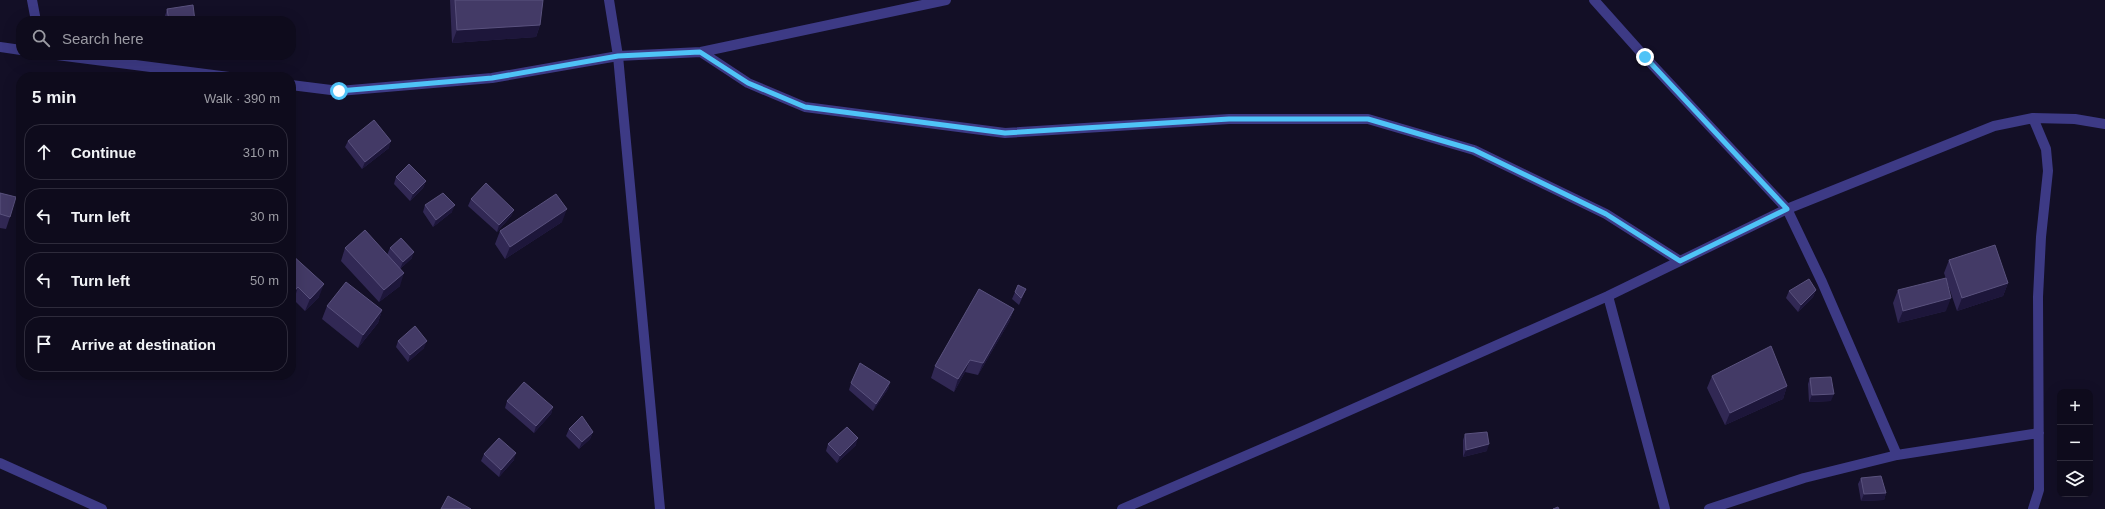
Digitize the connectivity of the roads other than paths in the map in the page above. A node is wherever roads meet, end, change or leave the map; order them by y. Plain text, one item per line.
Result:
1 (32, 0) edge
2 (608, 0) edge
3 (946, 0) edge
4 (1594, 0) edge
5 (35, 16) edge
6 (0, 47) edge
7 (16, 49) edge
8 (700, 52) junction
9 (618, 56) junction
10 (96, 60) edge
11 (190, 72) edge
12 (296, 86) edge
13 (2033, 118) junction
14 (2105, 124) edge
15 (1787, 209) junction
16 (1680, 261) junction
17 (1608, 296) junction
18 (2039, 433) junction
19 (1897, 455) junction
20 (0, 463) edge
21 (102, 509) edge
22 (660, 509) edge
23 (1122, 509) edge
24 (1665, 509) edge
25 (1709, 509) edge
26 (2033, 509) edge

1 - 5 street
2 - 9 street
3 - 8 street
4 - 15 street
6 - 7 street
8 - 9 street
8 - 16 street
9 - 12 street
9 - 22 street
10 - 11 street
13 - 14 street
13 - 15 street
13 - 18 street
15 - 16 street
15 - 19 street
16 - 17 street
17 - 23 street
17 - 24 street
18 - 19 street
18 - 26 street
19 - 25 street
20 - 21 street

